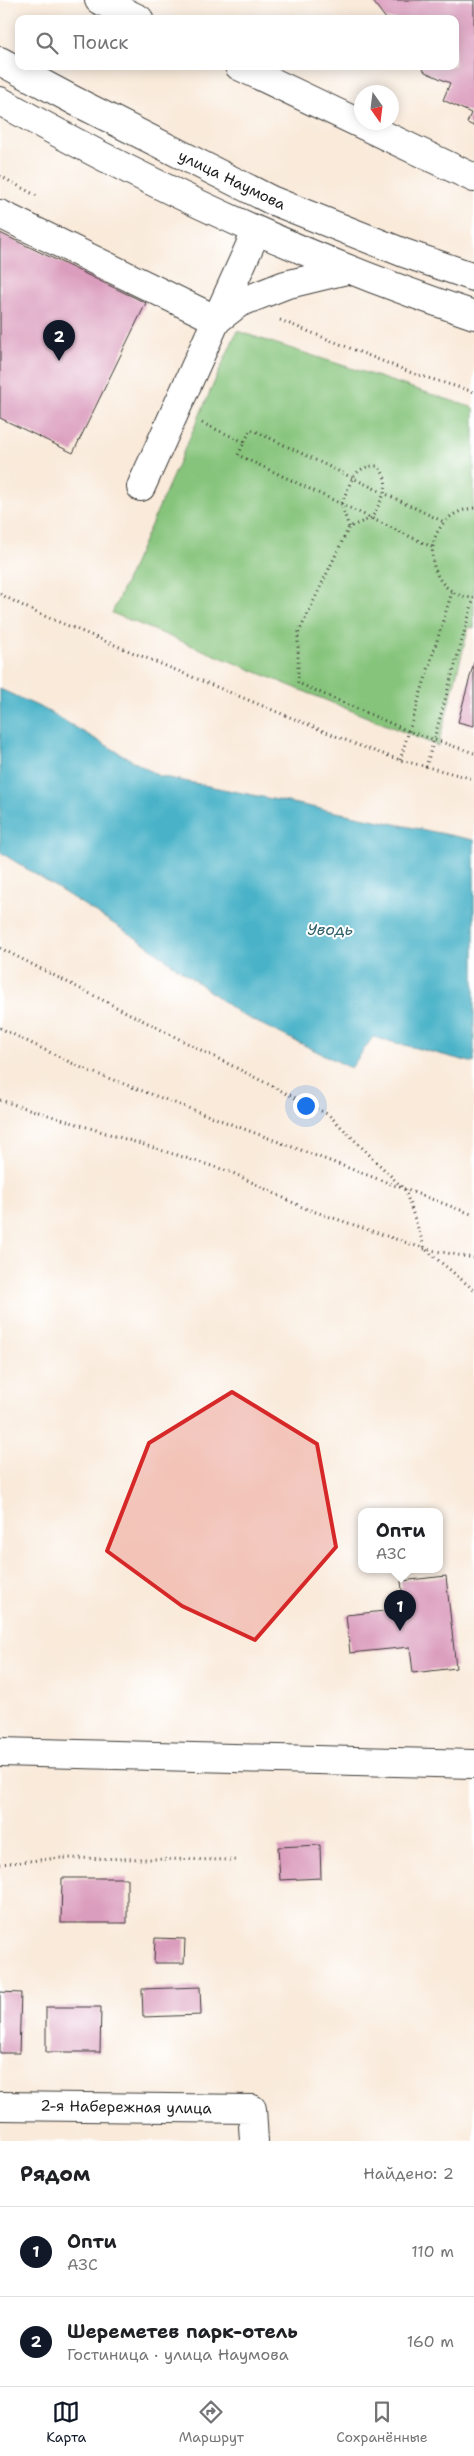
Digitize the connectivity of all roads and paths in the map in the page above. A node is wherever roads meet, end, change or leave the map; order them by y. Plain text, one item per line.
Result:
1 (99, 0) edge
2 (131, 15) edge
3 (0, 61) edge
4 (15, 69) edge
5 (16, 70) edge
6 (247, 70) edge
7 (0, 101) edge
8 (474, 178) edge
9 (0, 214) edge
10 (256, 232) junction
11 (347, 270) junction
12 (474, 277) edge
13 (474, 315) edge
14 (216, 320) junction
15 (211, 426) dead end
16 (244, 442) junction
17 (353, 478) junction
18 (141, 487) dead end
19 (384, 493) junction
20 (342, 504) junction
21 (474, 508) edge
22 (372, 518) junction
23 (444, 522) junction
24 (349, 527) junction
25 (432, 547) junction
26 (452, 592) junction
27 (0, 594) edge
28 (474, 598) edge
29 (408, 731) junction
30 (434, 740) junction
31 (474, 753) edge
32 (400, 760) junction
33 (426, 767) junction
34 (474, 779) edge
35 (0, 948) edge
36 (0, 1028) edge
37 (0, 1100) edge
38 (405, 1190) junction
39 (474, 1215) edge
40 (425, 1249) junction
41 (474, 1258) edge
42 (474, 1290) edge
43 (0, 1752) edge
44 (474, 1764) edge
45 (238, 1860) dead end
46 (0, 1864) edge
47 (0, 2106) edge
48 (254, 2141) edge

1 - 2 street
3 - 4 street, улица Наумова
5 - 12 street, улица Наумова
6 - 8 street
7 - 10 street
9 - 14 street
10 - 11 street
10 - 14 street
11 - 13 street
11 - 14 street
14 - 18 street
15 - 16 path
16 - 17 path
16 - 20 path
17 - 19 path
17 - 19 path
17 - 20 path
19 - 22 path
19 - 23 path
20 - 22 path
20 - 24 path
21 - 23 path
22 - 24 path
22 - 25 path
23 - 25 path
24 - 29 path
25 - 26 path
26 - 28 path
26 - 29 path
27 - 32 path
28 - 30 path
29 - 30 path
29 - 32 path
30 - 31 path
30 - 33 path
32 - 33 path
33 - 34 path
35 - 38 path
36 - 38 path
37 - 40 path
38 - 39 path
38 - 40 path
40 - 41 path
40 - 42 path
43 - 44 street
45 - 46 path
47 - 48 street, 2-я Набережная улица

